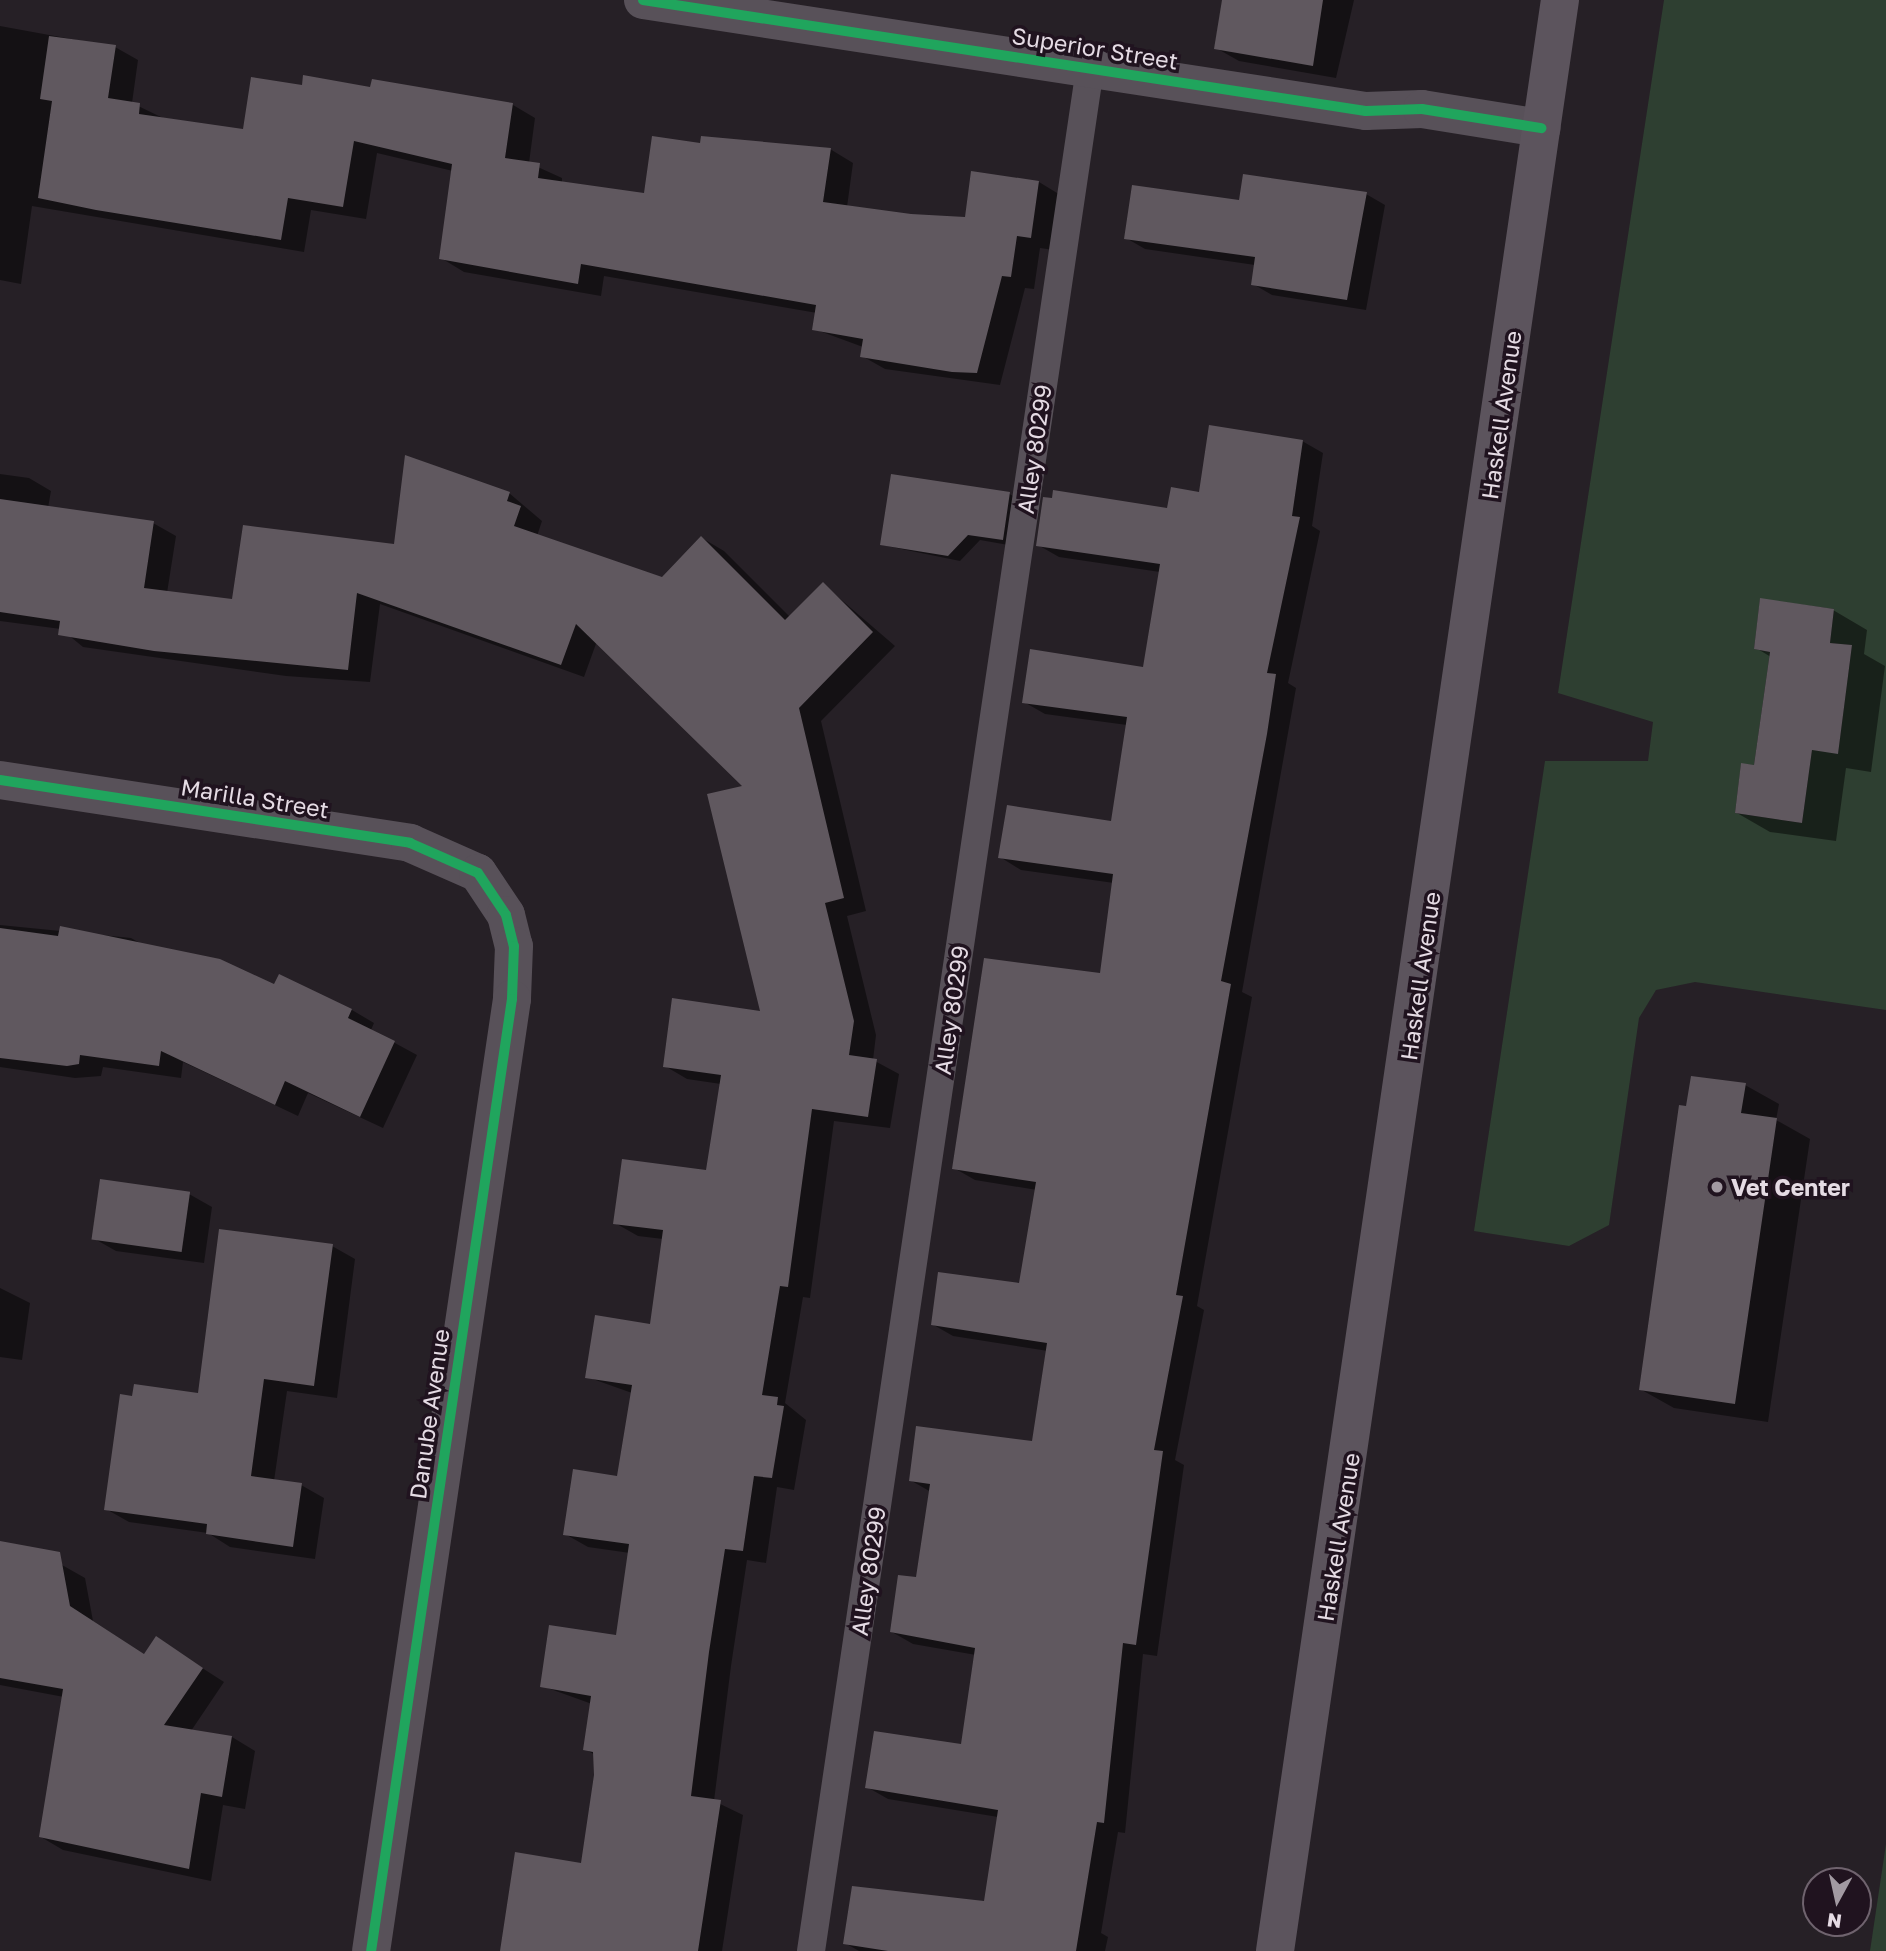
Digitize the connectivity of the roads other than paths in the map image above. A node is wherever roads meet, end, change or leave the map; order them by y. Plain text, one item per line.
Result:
1 (643, 0) edge
2 (1560, 0) edge
3 (1090, 68) junction
4 (1541, 128) junction
5 (0, 780) edge
6 (492, 887) joint
7 (371, 1951) edge
8 (811, 1951) edge
9 (1275, 1951) edge

1 - 3 street, Superior Street
2 - 4 main road, Haskell Avenue
3 - 4 street, Superior Street
3 - 8 lane, Alley 80299
4 - 9 main road, Haskell Avenue
5 - 6 street, Marilla Street
6 - 7 street, Danube Avenue

